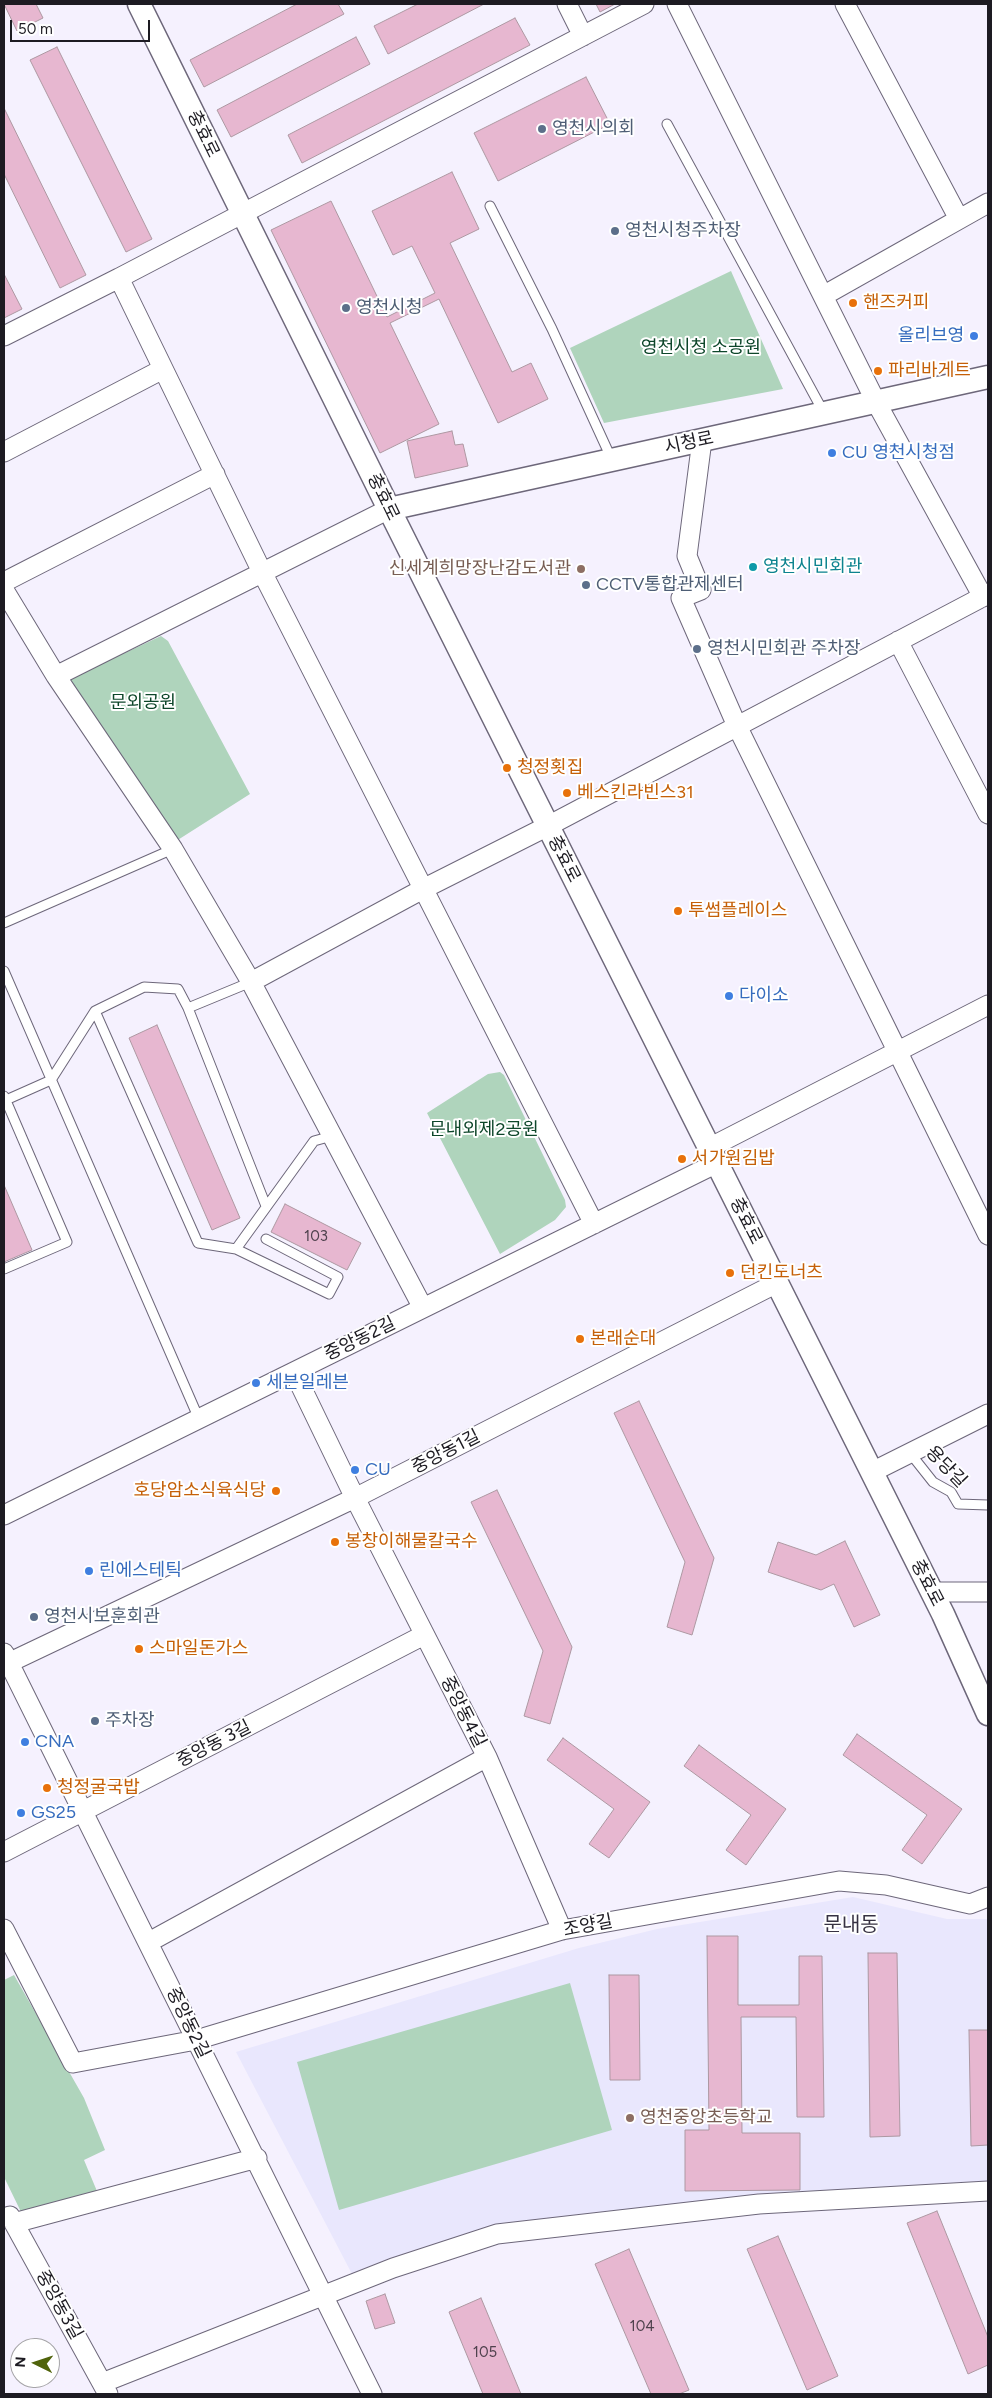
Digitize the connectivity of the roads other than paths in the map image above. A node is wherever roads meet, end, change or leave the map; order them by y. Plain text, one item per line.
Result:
1 (139, 4) edge
2 (567, 4) edge
3 (644, 4) edge
4 (677, 4) edge
5 (845, 4) edge
6 (583, 36) junction
7 (666, 124) dead end
8 (988, 203) edge
9 (490, 206) dead end
10 (243, 214) junction
11 (959, 219) junction
12 (119, 278) junction
13 (823, 296) junction
14 (4, 336) edge
15 (163, 369) junction
16 (988, 377) edge
17 (876, 402) junction
18 (824, 414) junction
19 (702, 440) junction
20 (4, 452) edge
21 (612, 460) junction
22 (214, 474) junction
23 (389, 509) junction
24 (262, 572) junction
25 (4, 582) edge
26 (4, 590) edge
27 (986, 596) edge
28 (898, 642) junction
29 (56, 676) junction
30 (737, 726) junction
31 (988, 814) edge
32 (548, 826) junction
33 (173, 848) junction
34 (423, 889) junction
35 (4, 924) edge
36 (4, 971) edge
37 (251, 982) junction
38 (988, 1005) edge
39 (188, 1008) junction
40 (95, 1011) junction
41 (898, 1051) junction
42 (51, 1080) junction
43 (5, 1098) edge
44 (332, 1136) junction
45 (713, 1156) junction
46 (266, 1206) junction
47 (594, 1224) junction
48 (988, 1235) edge
49 (266, 1239) dead end
50 (236, 1248) junction
51 (4, 1270) edge
52 (777, 1283) junction
53 (423, 1308) junction
54 (294, 1372) junction
55 (988, 1414) edge
56 (199, 1419) junction
57 (910, 1453) junction
58 (872, 1472) junction
59 (355, 1498) junction
60 (988, 1504) edge
61 (4, 1515) edge
62 (932, 1592) junction
63 (988, 1592) edge
64 (424, 1635) junction
65 (6, 1660) edge
66 (988, 1714) edge
67 (487, 1757) junction
68 (83, 1812) junction
69 (4, 1852) edge
70 (988, 1897) edge
71 (4, 1929) edge
72 (562, 1930) junction
73 (148, 1942) junction
74 (196, 2040) junction
75 (257, 2158) junction
76 (988, 2191) edge
77 (8, 2215) edge
78 (324, 2295) junction
79 (105, 2389) edge
80 (372, 2394) edge

1 - 10 street, 충효로
2 - 6 street
3 - 6 street
4 - 13 street
5 - 11 street
6 - 10 street
7 - 18 lane
8 - 11 street
9 - 21 lane
10 - 12 street
10 - 23 street, 충효로
11 - 13 street
12 - 14 street
12 - 15 street
13 - 17 street
15 - 20 street
15 - 22 street
16 - 17 street, 시청로
17 - 18 street, 시청로
17 - 27 street
18 - 19 street, 시청로
19 - 21 street, 시청로
19 - 30 street
21 - 23 street, 시청로
22 - 24 street
22 - 25 street
23 - 24 street
23 - 32 street, 충효로
24 - 29 street
24 - 34 street
26 - 29 street
27 - 28 street
28 - 30 street
28 - 31 street
29 - 33 street
30 - 32 street
30 - 41 street
32 - 34 street
32 - 45 street, 충효로
33 - 35 lane
33 - 37 street
34 - 37 street
34 - 47 street
36 - 42 lane
37 - 39 lane
37 - 44 street
38 - 41 street, 중앙동2길
39 - 40 lane
39 - 46 lane
40 - 42 lane
40 - 50 lane
41 - 45 street, 중앙동2길
41 - 48 street
42 - 43 lane
42 - 56 lane
43 - 51 lane
44 - 46 lane
44 - 53 street
45 - 47 street, 중앙동2길
45 - 52 street, 충효로
46 - 50 lane
47 - 53 street, 중앙동2길
49 - 50 lane
52 - 58 street, 충효로
52 - 59 street, 중앙동1길
53 - 54 street, 중앙동2길
54 - 56 street, 중앙동2길
54 - 59 street, 중앙동4길
55 - 57 street
56 - 61 street, 중앙동2길
57 - 58 street
57 - 60 lane, 용당길
58 - 62 street, 충효로
59 - 64 street, 중앙동4길
59 - 65 street, 중앙동1길
62 - 63 street
62 - 66 street, 충효로
64 - 67 street, 중앙동4길
64 - 68 street, 중앙동 3길
65 - 68 street, 중앙동2길
67 - 72 street, 중앙동4길
67 - 73 street
68 - 69 street, 중앙동 3길
68 - 73 street, 중앙동2길
70 - 72 street, 조양길
71 - 74 street, 조양길
72 - 74 street, 조양길
73 - 74 street, 중앙동2길
74 - 75 street, 중앙동2길
75 - 77 street
75 - 78 street, 중앙동2길
76 - 78 street
77 - 79 street, 중앙동3길
78 - 79 street
78 - 80 street, 중앙동2길

